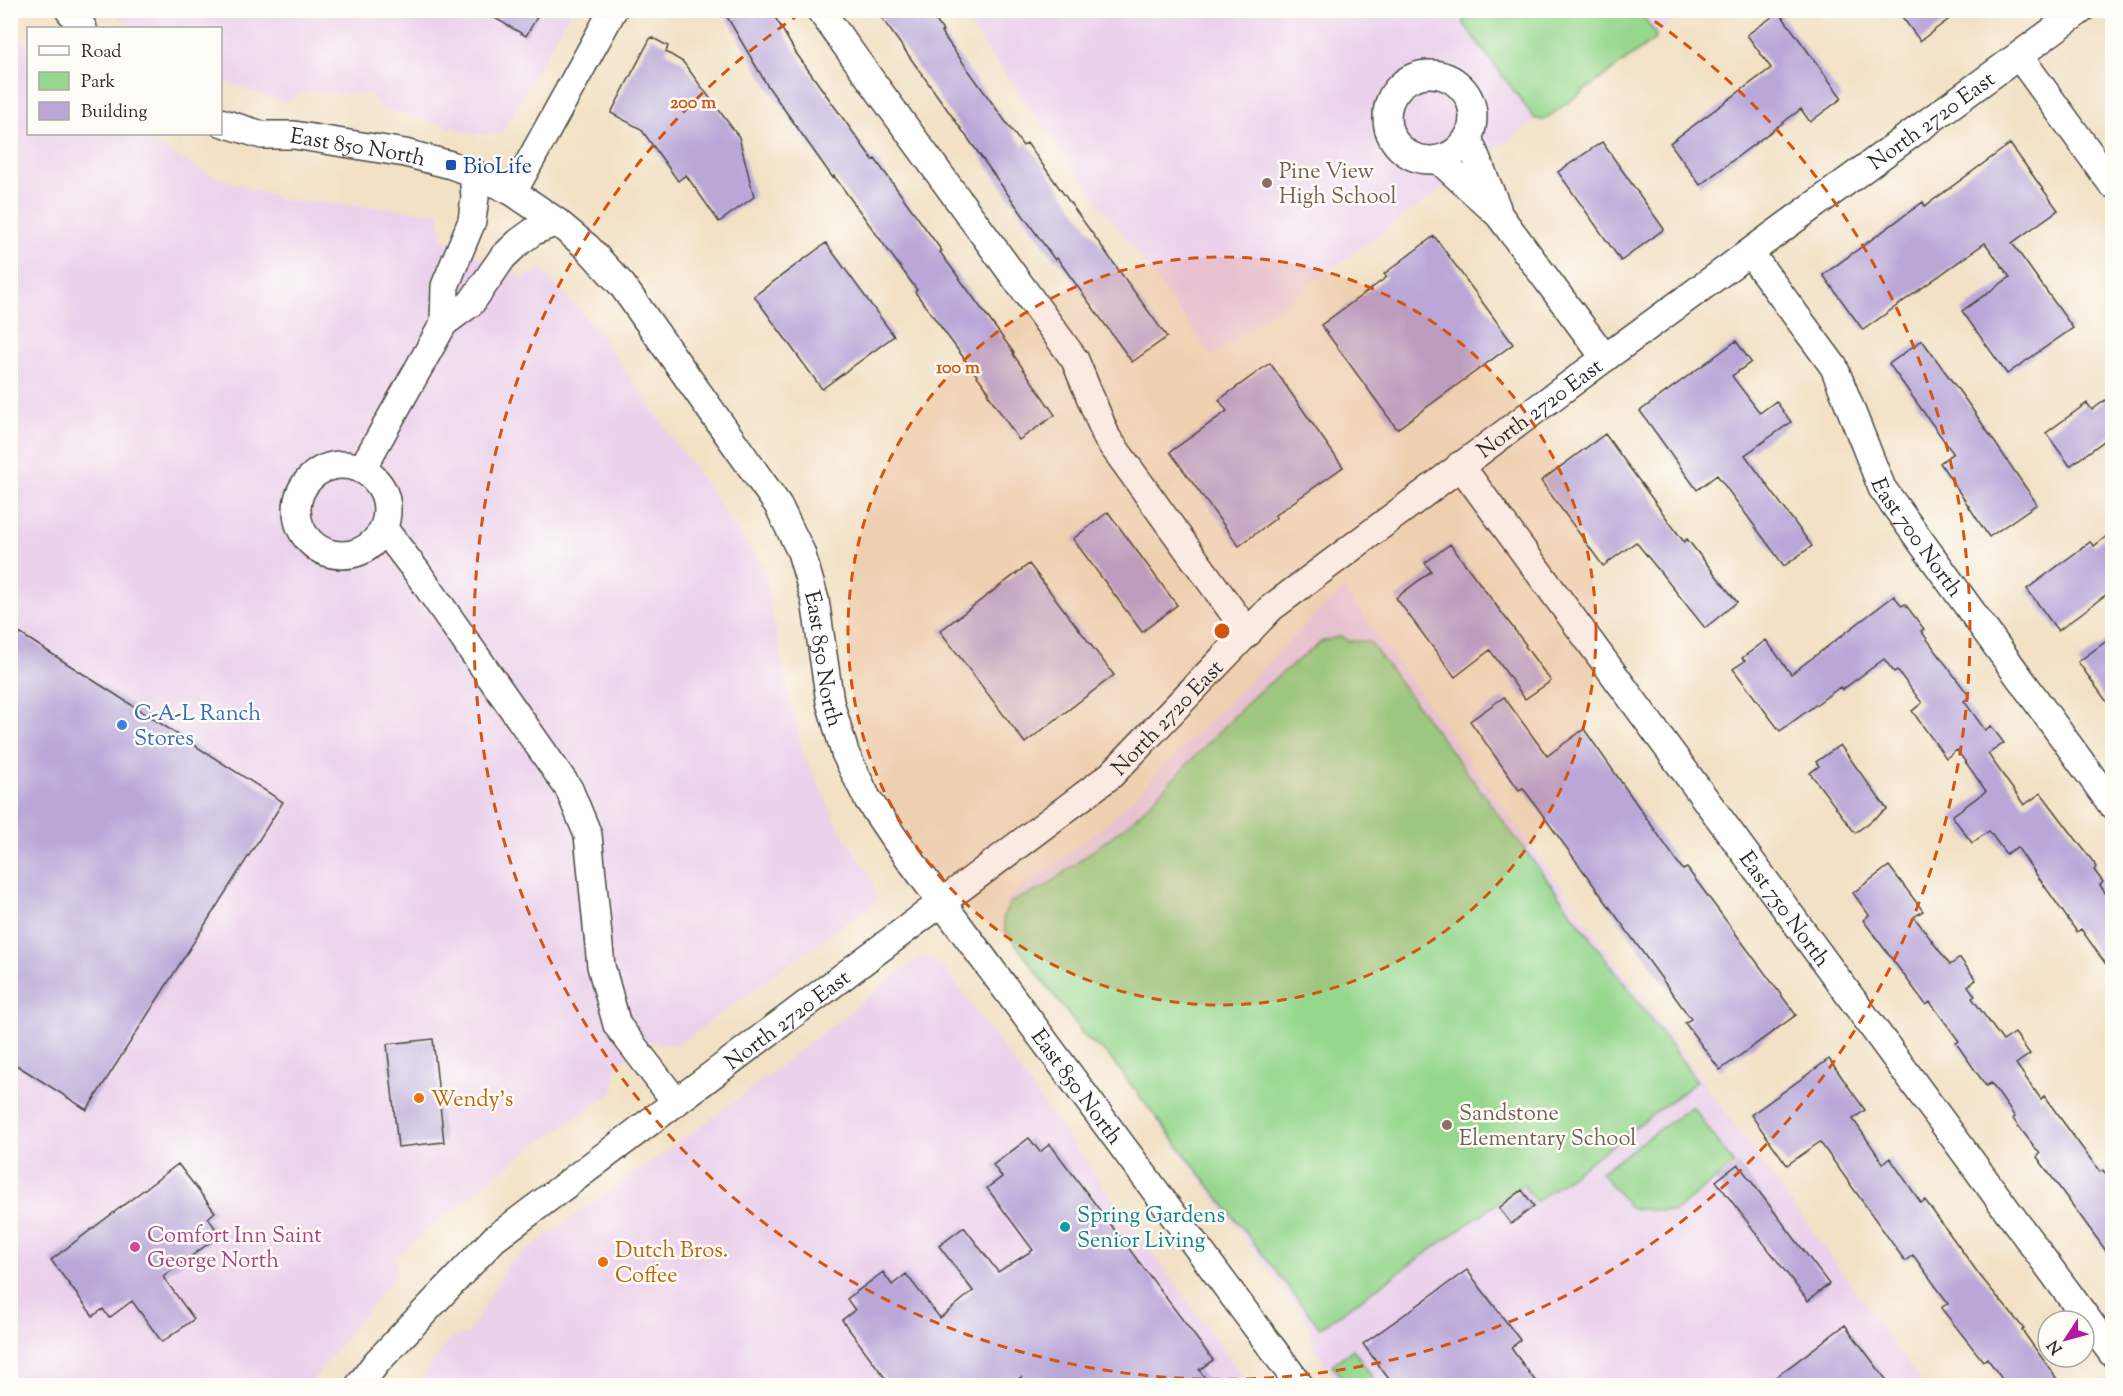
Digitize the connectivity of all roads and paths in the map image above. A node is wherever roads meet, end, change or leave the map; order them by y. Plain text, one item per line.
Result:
1 (69, 10) edge
2 (613, 10) edge
3 (820, 10) edge
4 (2081, 10) edge
5 (82, 27) edge
6 (2019, 56) junction
7 (222, 123) edge
8 (1468, 138) junction
9 (1439, 160) junction
10 (473, 173) junction
11 (2112, 184) edge
12 (513, 192) junction
13 (1499, 215) junction
14 (557, 222) junction
15 (1750, 253) junction
16 (444, 323) junction
17 (1605, 358) junction
18 (1460, 465) junction
19 (362, 469) junction
20 (384, 529) junction
21 (1248, 633) junction
22 (2112, 805) edge
23 (942, 902) junction
24 (676, 1102) junction
25 (2112, 1353) edge
26 (359, 1386) edge
27 (1300, 1386) edge

1 - 5 street
2 - 12 street
3 - 21 street
4 - 6 street, North 2720 East
6 - 11 street
6 - 15 street, North 2720 East
7 - 10 street, East 850 North
8 - 9 street
8 - 9 street
8 - 13 street
9 - 13 street
10 - 12 street, East 850 North
10 - 16 street
12 - 14 street, East 850 North
13 - 17 street
14 - 16 street
14 - 23 street, East 850 North
15 - 17 street, North 2720 East
15 - 22 street, East 700 North
16 - 19 street
17 - 18 street, North 2720 East
18 - 21 street, North 2720 East
18 - 25 street, East 750 North
19 - 20 street
19 - 20 street
20 - 24 street
21 - 23 street, North 2720 East
23 - 24 street, North 2720 East
23 - 27 street, East 850 North
24 - 26 street, North 2720 East

